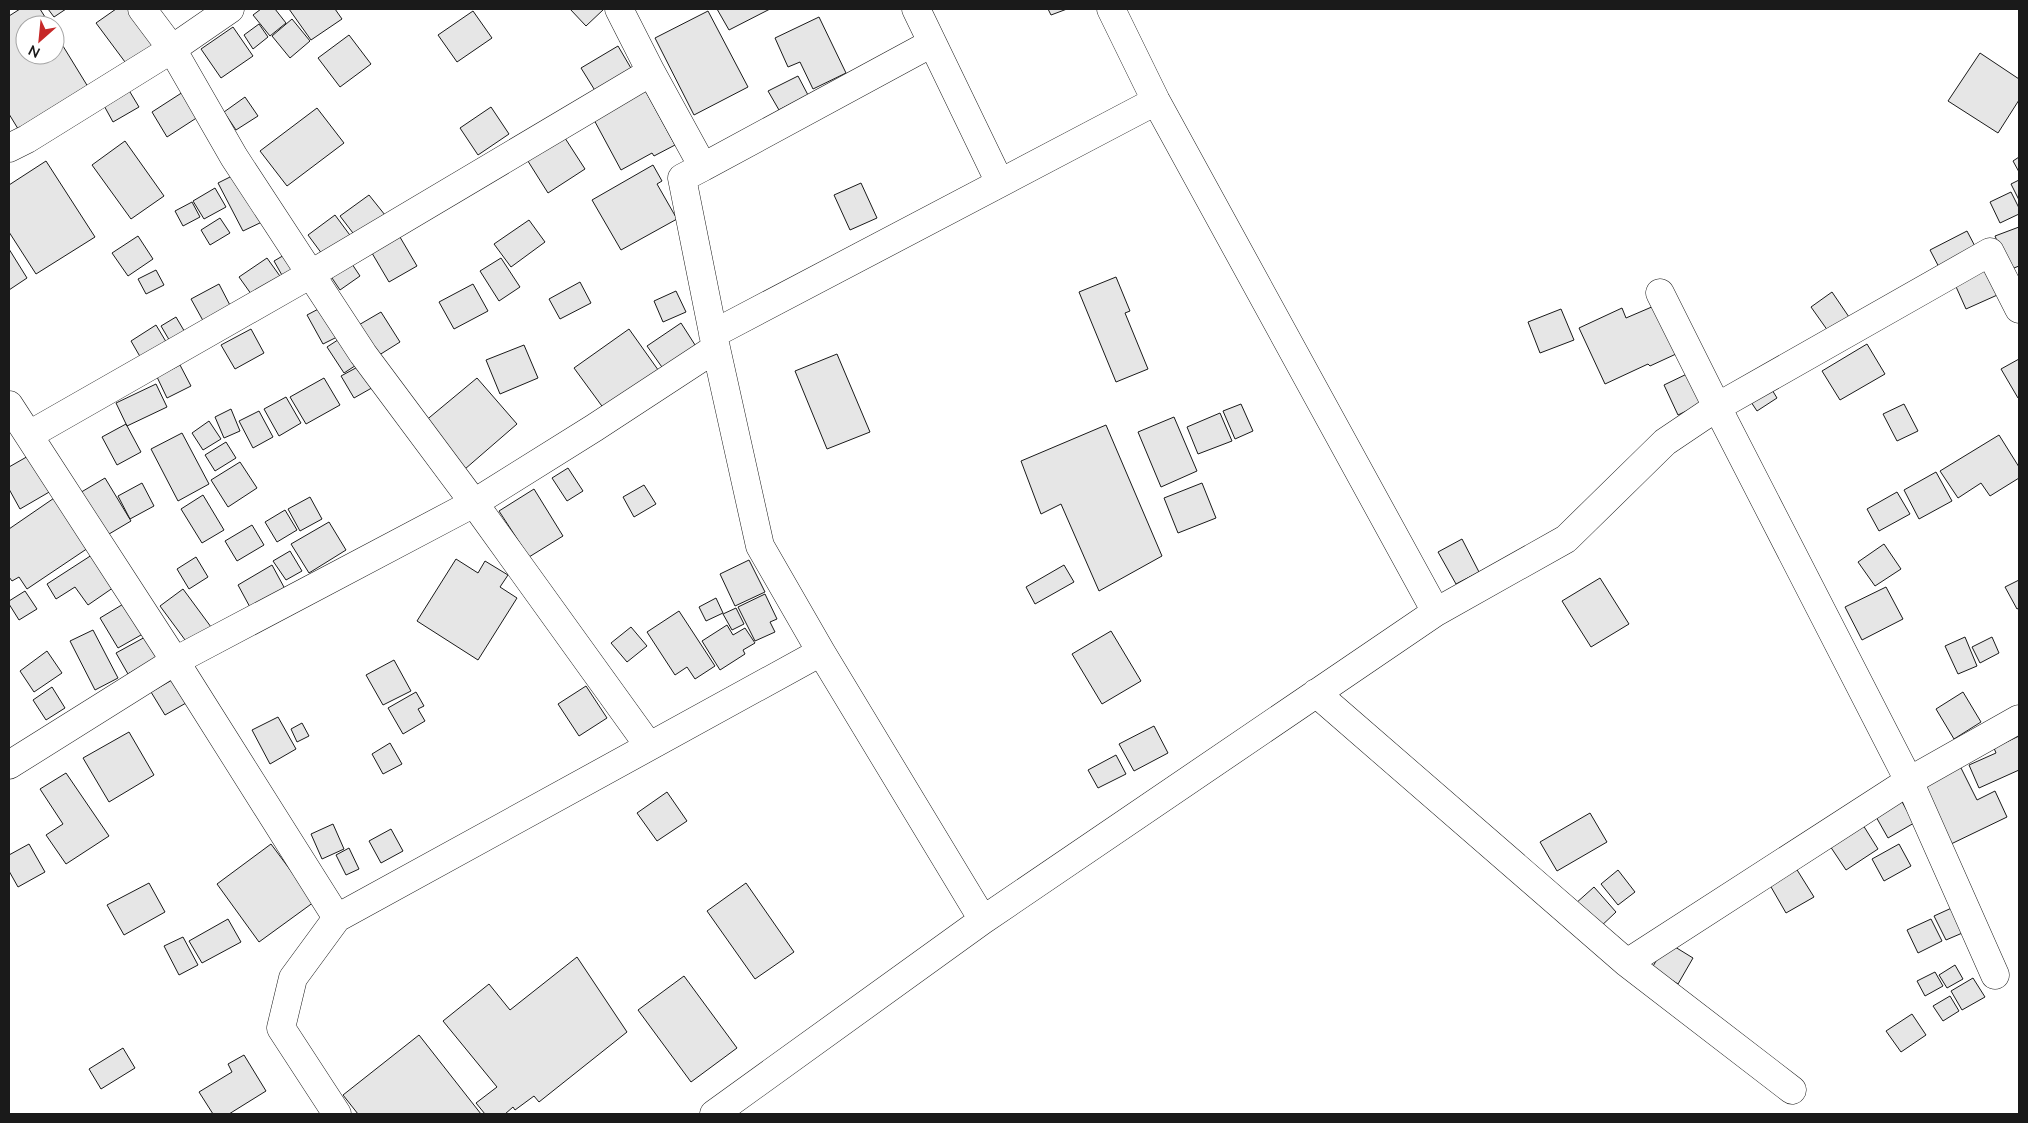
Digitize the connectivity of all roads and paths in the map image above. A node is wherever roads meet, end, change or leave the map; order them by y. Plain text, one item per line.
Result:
1 (142, 9) edge
2 (230, 9) edge
3 (619, 9) edge
4 (916, 9) edge
5 (1111, 9) edge
6 (932, 43) junction
7 (172, 49) junction
8 (651, 72) junction
9 (1156, 101) junction
10 (9, 148) edge
11 (702, 167) junction
12 (1000, 184) junction
13 (311, 274) junction
14 (1660, 293) dead end
15 (2019, 309) edge
16 (715, 341) junction
17 (9, 405) edge
18 (1717, 407) junction
19 (28, 435) junction
20 (474, 503) junction
21 (1436, 612) junction
22 (821, 652) junction
23 (174, 661) junction
24 (1316, 693) junction
25 (2019, 720) edge
26 (649, 746) junction
27 (9, 765) edge
28 (1909, 781) junction
29 (337, 918) junction
30 (982, 920) junction
31 (1627, 963) junction
32 (1995, 974) dead end
33 (1792, 1090) dead end
34 (337, 1114) edge
35 (714, 1114) edge

1 - 7 street
2 - 7 street
3 - 8 street
4 - 6 street
5 - 9 street
6 - 11 street
6 - 12 street
7 - 10 street
7 - 13 street
8 - 11 street
8 - 13 street
9 - 12 street
9 - 21 street
11 - 16 street
12 - 16 street
13 - 19 street
13 - 20 street
14 - 18 street
15 - 18 street
16 - 20 street
16 - 22 street
17 - 19 street
18 - 21 street
18 - 28 street
19 - 23 street
20 - 23 street
20 - 26 street
21 - 24 street
22 - 26 street
22 - 30 street
23 - 27 street
23 - 29 street
24 - 30 street
24 - 31 street
25 - 28 street
26 - 29 street
28 - 31 street
28 - 32 street
29 - 34 street
30 - 35 street
31 - 33 street

